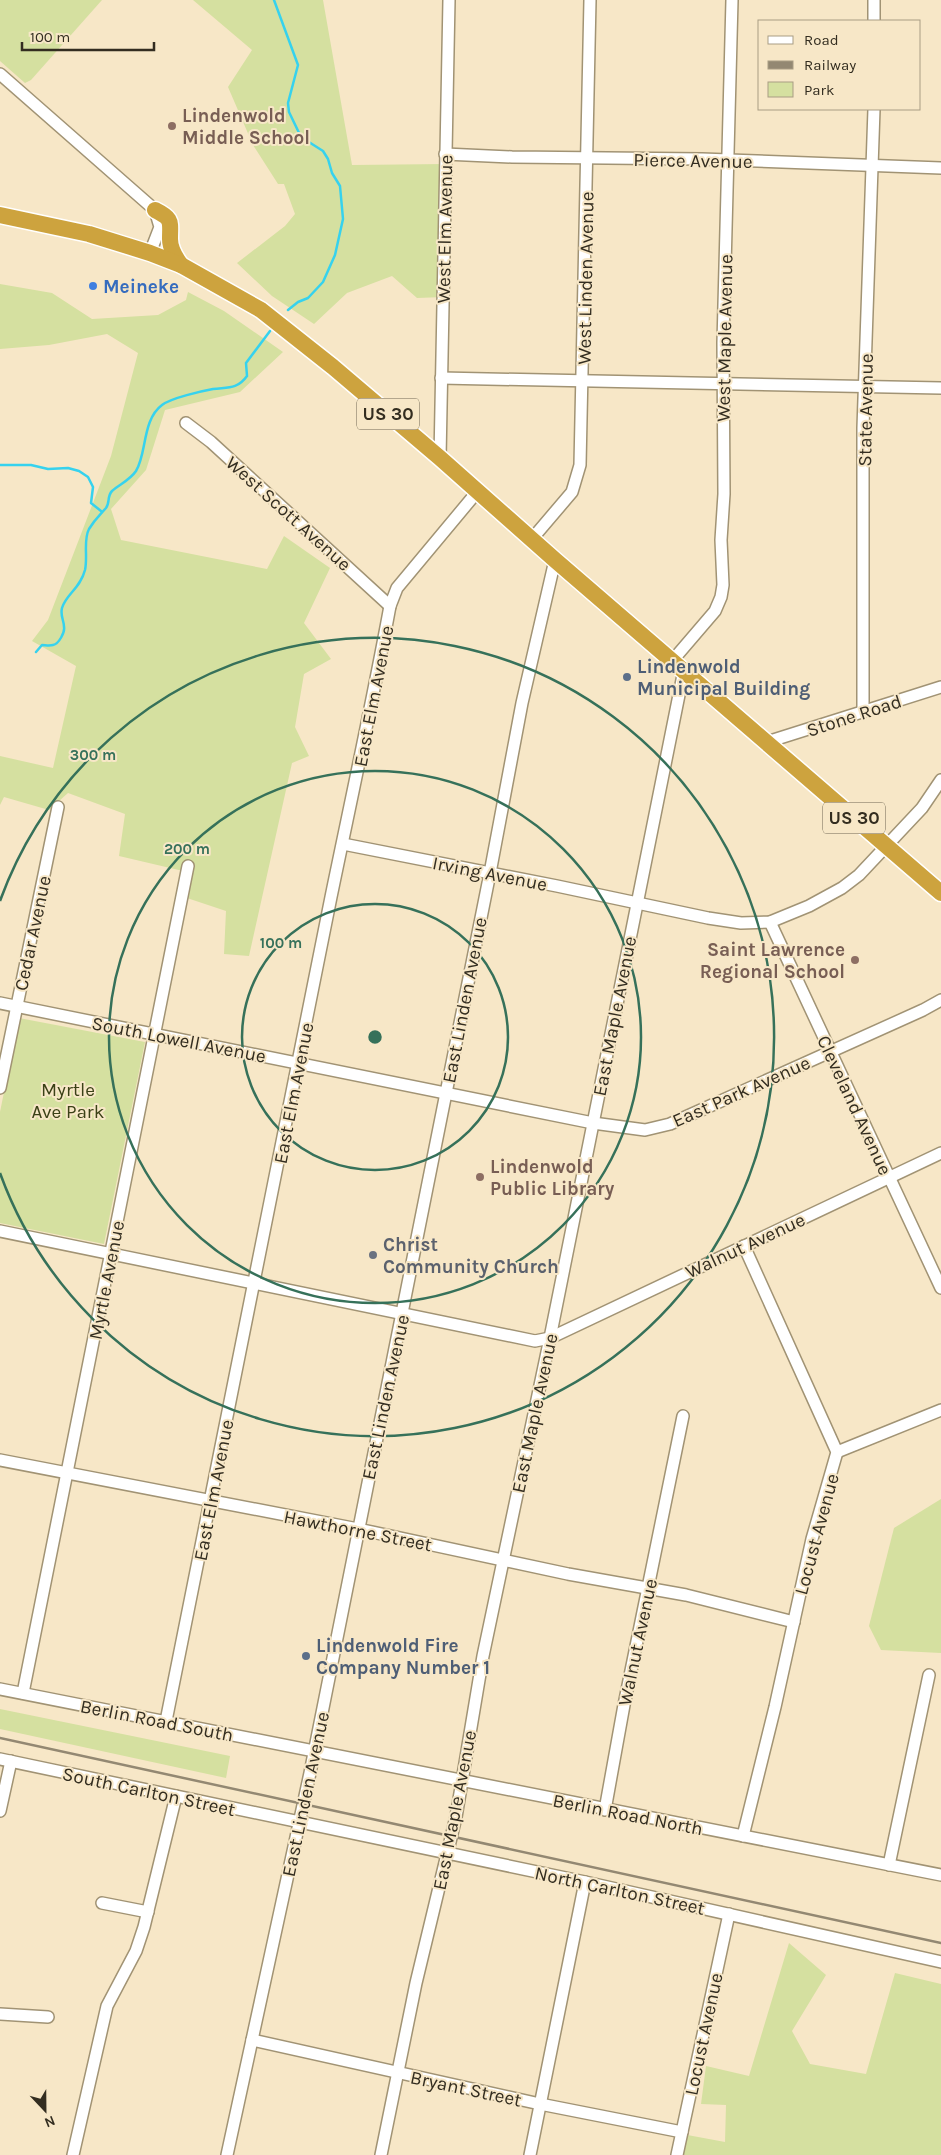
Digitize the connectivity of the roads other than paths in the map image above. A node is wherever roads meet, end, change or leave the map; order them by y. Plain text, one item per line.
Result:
1 (449, 0) edge
2 (590, 0) edge
3 (732, 0) edge
4 (874, 0) edge
5 (874, 20) edge
6 (0, 74) edge
7 (874, 110) edge
8 (445, 154) junction
9 (586, 158) junction
10 (728, 160) junction
11 (872, 167) junction
12 (941, 168) edge
13 (155, 210) junction
14 (0, 215) edge
15 (150, 253) junction
16 (181, 266) junction
17 (441, 378) junction
18 (583, 381) junction
19 (723, 384) junction
20 (865, 387) junction
21 (941, 388) edge
22 (186, 423) dead end
23 (440, 458) junction
24 (477, 492) junction
25 (532, 539) junction
26 (555, 560) junction
27 (390, 606) junction
28 (679, 665) junction
29 (941, 687) edge
30 (863, 712) junction
31 (767, 742) junction
32 (941, 780) edge
33 (58, 807) dead end
34 (343, 844) junction
35 (886, 845) junction
36 (188, 866) dead end
37 (490, 873) junction
38 (941, 893) edge
39 (637, 903) junction
40 (770, 922) junction
41 (941, 1000) edge
42 (0, 1003) edge
43 (17, 1006) junction
44 (154, 1034) junction
45 (830, 1051) junction
46 (299, 1063) junction
47 (0, 1088) edge
48 (446, 1094) junction
49 (593, 1123) junction
50 (650, 1129) joint
51 (941, 1153) edge
52 (888, 1178) junction
53 (0, 1230) edge
54 (744, 1246) junction
55 (111, 1253) junction
56 (255, 1282) junction
57 (940, 1285) edge
58 (402, 1313) junction
59 (550, 1338) junction
60 (941, 1410) edge
61 (683, 1416) dead end
62 (838, 1452) junction
63 (0, 1460) edge
64 (68, 1474) junction
65 (208, 1502) junction
66 (358, 1530) junction
67 (503, 1559) junction
68 (648, 1588) junction
69 (794, 1622) junction
70 (930, 1675) dead end
71 (0, 1689) edge
72 (23, 1694) junction
73 (166, 1721) junction
74 (314, 1751) junction
75 (6, 1760) edge
76 (462, 1781) junction
77 (176, 1796) junction
78 (605, 1810) junction
79 (0, 1811) edge
80 (299, 1822) junction
81 (743, 1836) junction
82 (447, 1854) junction
83 (889, 1865) junction
84 (941, 1875) edge
85 (585, 1882) junction
86 (102, 1903) dead end
87 (148, 1912) junction
88 (729, 1914) junction
89 (941, 1962) edge
90 (0, 2014) edge
91 (48, 2017) dead end
92 (252, 2040) junction
93 (398, 2073) junction
94 (540, 2104) junction
95 (682, 2132) junction
96 (73, 2155) edge
97 (227, 2155) edge
98 (380, 2155) edge
99 (530, 2155) edge
100 (677, 2155) edge

1 - 8 street, West Elm Avenue
2 - 9 street, West Linden Avenue
3 - 10 street, West Maple Avenue
4 - 5 street
6 - 13 street
7 - 11 street, State Avenue
8 - 9 street, Pierce Avenue
8 - 17 street, West Elm Avenue
9 - 10 street, Pierce Avenue
9 - 18 street, West Linden Avenue
10 - 11 street, Pierce Avenue
10 - 19 street, West Maple Avenue
11 - 12 street, Pierce Avenue
11 - 20 street, State Avenue
13 - 15 street
13 - 16 highway
14 - 15 highway, US 30
15 - 16 highway, US 30
16 - 23 highway, US 30
17 - 18 street
17 - 23 street, West Elm Avenue
18 - 19 street
18 - 25 street, West Linden Avenue
19 - 20 street
19 - 28 street, West Maple Avenue
20 - 21 street
20 - 30 street, State Avenue
22 - 27 street, West Scott Avenue
23 - 24 highway, US 30
24 - 25 highway, US 30
24 - 27 street, East Elm Avenue
25 - 26 highway, US 30
26 - 28 highway, US 30
26 - 37 street, East Linden Avenue
27 - 34 street, East Elm Avenue
28 - 31 highway, US 30
28 - 39 street, East Maple Avenue
29 - 30 street, Stone Road
30 - 31 street, Stone Road
31 - 35 highway, US 30
32 - 35 street
33 - 43 street, Cedar Avenue
34 - 37 street, Irving Avenue
34 - 46 street, East Elm Avenue
35 - 38 highway, US 30
35 - 40 street
36 - 44 street, Myrtle Avenue
37 - 39 street, Irving Avenue
37 - 48 street, East Linden Avenue
39 - 40 street, Irving Avenue
39 - 49 street, East Maple Avenue
40 - 45 street, Cleveland Avenue
41 - 45 street, East Park Avenue
42 - 43 street, South Lowell Avenue
43 - 44 street, South Lowell Avenue
43 - 47 street, Cedar Avenue
44 - 46 street, South Lowell Avenue
44 - 55 street, Myrtle Avenue
45 - 50 street, East Park Avenue
45 - 52 street, Cleveland Avenue
46 - 48 street, South Lowell Avenue
46 - 56 street, East Elm Avenue
48 - 49 street, South Lowell Avenue
48 - 58 street, East Linden Avenue
49 - 50 street, South Lowell Avenue
49 - 59 street, East Maple Avenue
51 - 52 street, Walnut Avenue
52 - 54 street, Walnut Avenue
52 - 57 street, Cleveland Avenue
53 - 55 street
54 - 59 street, Walnut Avenue
54 - 62 street, Locust Avenue
55 - 56 street
55 - 64 street, Myrtle Avenue
56 - 58 street
56 - 65 street, East Elm Avenue
58 - 59 street
58 - 66 street, East Linden Avenue
59 - 67 street, East Maple Avenue
60 - 62 street
61 - 68 street, Walnut Avenue
62 - 69 street, Locust Avenue
63 - 64 street, Hawthorne Street
64 - 65 street, Hawthorne Street
64 - 72 street, Myrtle Avenue
65 - 66 street, Hawthorne Street
65 - 73 street, East Elm Avenue
66 - 67 street, Hawthorne Street
66 - 74 street, East Linden Avenue
67 - 68 street, Hawthorne Street
67 - 76 street, East Maple Avenue
68 - 69 street, Hawthorne Street
68 - 78 street, Walnut Avenue
69 - 81 street, Locust Avenue
70 - 83 street
71 - 72 street, Berlin Road South
72 - 73 street, Berlin Road South
73 - 74 street, Berlin Road South
74 - 76 street, Berlin Road North
74 - 80 street, East Linden Avenue
75 - 77 street, South Carlton Street
75 - 79 street
76 - 78 street, Berlin Road North
76 - 82 street, East Maple Avenue
77 - 80 street, South Carlton Street
77 - 87 street
78 - 81 street, Berlin Road North
80 - 82 street, North Carlton Street
80 - 92 street, East Linden Avenue
81 - 83 street, Berlin Road North
82 - 85 street, North Carlton Street
82 - 93 street, East Maple Avenue
83 - 84 street, Berlin Road North
85 - 88 street, North Carlton Street
85 - 94 street
86 - 87 street
87 - 96 street
88 - 89 street, North Carlton Street
88 - 95 street, Locust Avenue
90 - 91 street
92 - 93 street, Bryant Street
92 - 97 street, East Linden Avenue
93 - 94 street, Bryant Street
93 - 98 street, East Maple Avenue
94 - 95 street, Bryant Street
94 - 99 street
95 - 100 street, Locust Avenue

